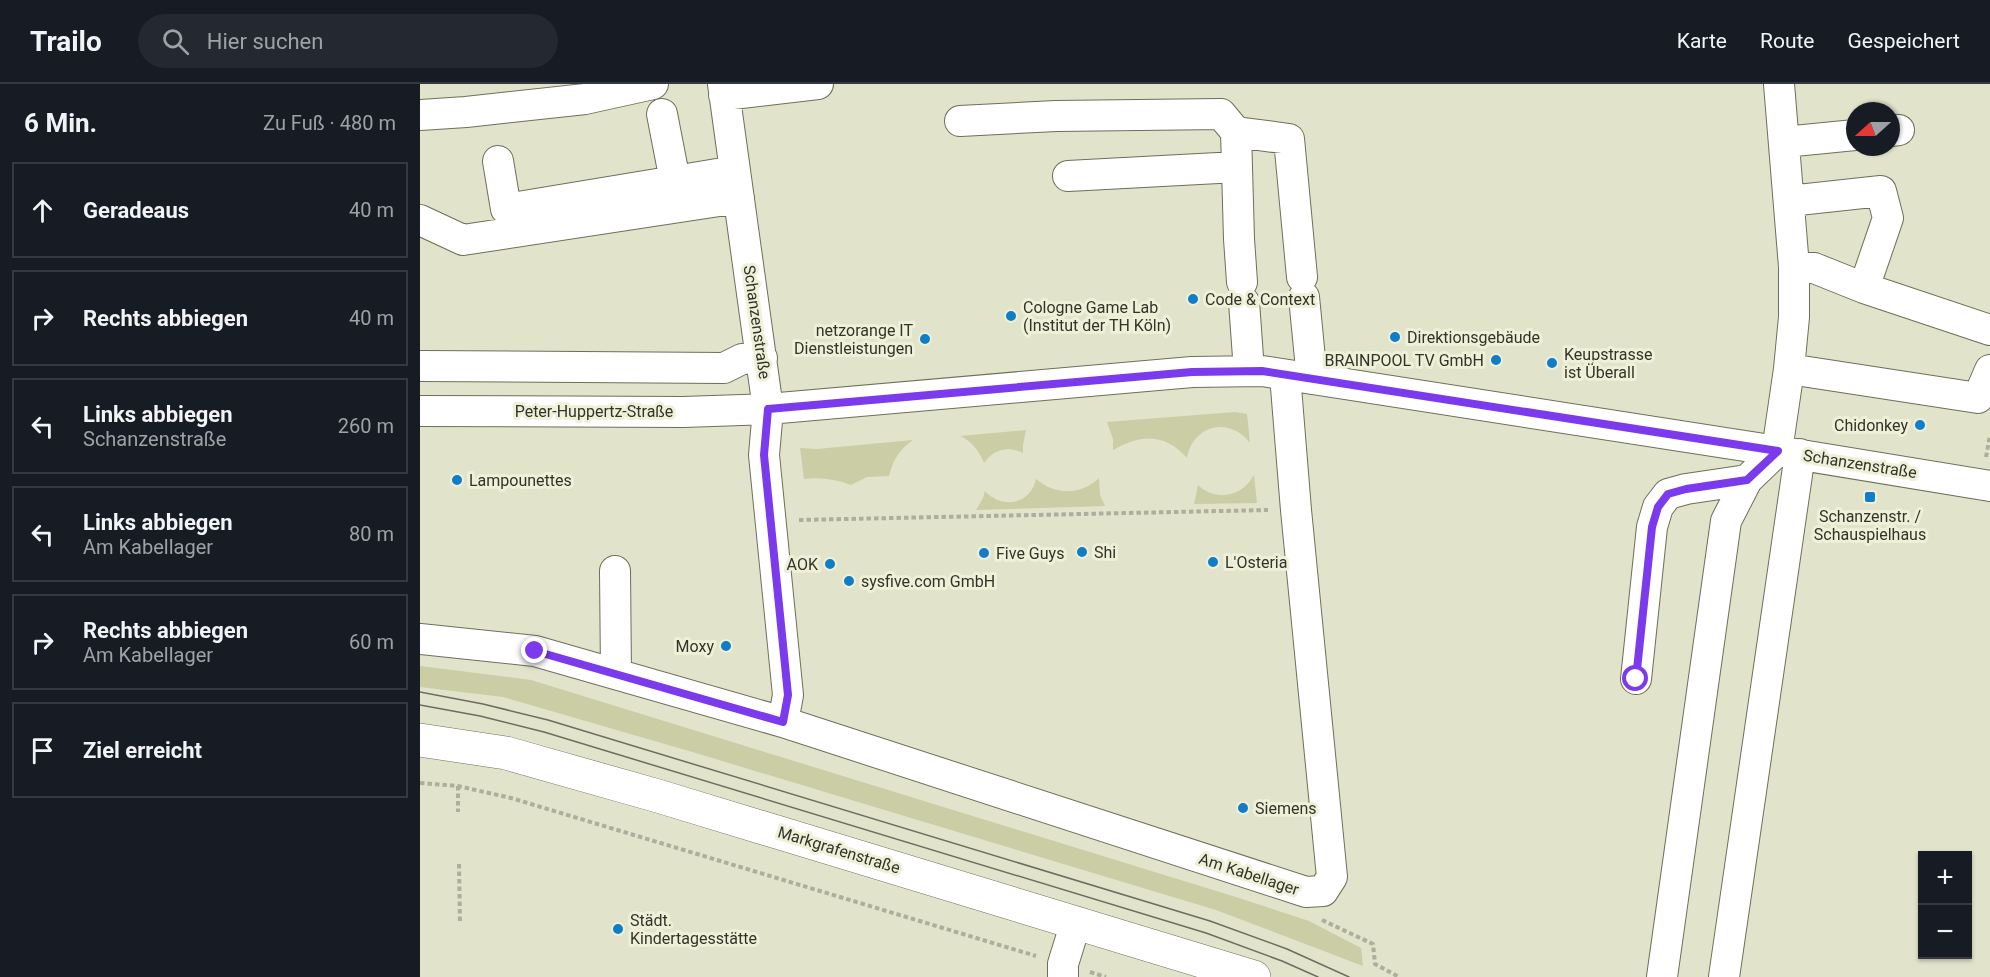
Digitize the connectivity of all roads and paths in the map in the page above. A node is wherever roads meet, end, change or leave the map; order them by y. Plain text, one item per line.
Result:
1 (653, 84) edge
2 (818, 84) edge
3 (1779, 84) edge
4 (723, 90) edge
5 (662, 114) dead end
6 (420, 116) edge
7 (960, 121) dead end
8 (1236, 132) junction
9 (1846, 136) edge
10 (1784, 142) junction
11 (498, 161) dead end
12 (1237, 167) junction
13 (1068, 176) dead end
14 (675, 180) junction
15 (737, 184) junction
16 (1789, 201) junction
17 (420, 220) edge
18 (1794, 267) junction
19 (1864, 288) junction
20 (1990, 330) edge
21 (762, 358) junction
22 (420, 366) edge
23 (1789, 369) junction
24 (1990, 370) edge
25 (1249, 371) junction
26 (1299, 377) junction
27 (768, 409) junction
28 (420, 411) edge
29 (1789, 453) junction
30 (1747, 480) junction
31 (1990, 486) edge
32 (1296, 510) junction
33 (770, 520) junction
34 (608, 571) dead end
35 (420, 639) edge
36 (609, 672) junction
37 (1636, 679) dead end
38 (783, 722) junction
39 (420, 740) edge
40 (420, 783) edge
41 (458, 786) junction
42 (458, 812) dead end
43 (459, 864) dead end
44 (1318, 903) junction
45 (1076, 922) junction
46 (460, 924) dead end
47 (1063, 970) edge
48 (1106, 977) edge
49 (1254, 977) edge
50 (1400, 977) edge
51 (1662, 977) edge
52 (1724, 977) edge

1 - 6 street
2 - 4 street
3 - 10 street
4 - 15 street, Schanzenstraße
5 - 14 street
7 - 8 street
8 - 12 street
8 - 26 street, Am Kabellager
9 - 10 street
10 - 16 street
11 - 14 street
12 - 13 street
12 - 25 street
14 - 15 street
15 - 17 street
15 - 21 street, Schanzenstraße
16 - 18 street
16 - 19 street
18 - 19 street
18 - 23 street
19 - 20 street
21 - 22 street
21 - 27 street, Schanzenstraße
23 - 24 street
23 - 29 street
25 - 26 street, Schanzenstraße
25 - 27 street, Schanzenstraße
26 - 29 street, Schanzenstraße
26 - 32 street, Am Kabellager
27 - 28 street, Peter-Huppertz-Straße
27 - 33 street
29 - 30 street
29 - 31 street, Schanzenstraße
29 - 52 street
30 - 37 street
30 - 51 street
32 - 33 path
32 - 44 street, Am Kabellager
33 - 38 street
34 - 36 street
35 - 36 street, Am Kabellager
36 - 38 street, Am Kabellager
38 - 44 street, Am Kabellager
39 - 45 main road, Markgrafenstraße
40 - 41 path
41 - 42 path
41 - 47 path
43 - 46 path
44 - 50 path
45 - 47 street
45 - 49 main road, Markgrafenstraße
47 - 48 path

